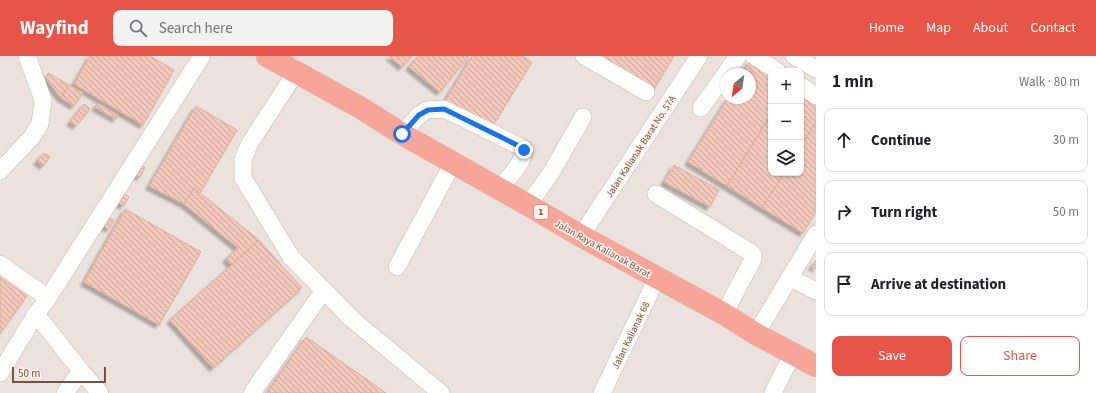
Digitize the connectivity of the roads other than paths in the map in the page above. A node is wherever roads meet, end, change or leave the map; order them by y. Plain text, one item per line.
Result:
1 (27, 56) edge
2 (202, 56) edge
3 (267, 56) edge
4 (584, 56) edge
5 (699, 56) edge
6 (738, 56) edge
7 (754, 56) edge
8 (794, 56) edge
9 (772, 68) edge
10 (816, 69) edge
11 (296, 72) junction
12 (804, 88) edge
13 (646, 92) dead end
14 (816, 96) edge
15 (701, 108) dead end
16 (583, 118) dead end
17 (402, 134) junction
18 (453, 163) junction
19 (0, 171) edge
20 (499, 189) junction
21 (656, 194) dead end
22 (528, 205) junction
23 (816, 234) edge
24 (581, 236) junction
25 (0, 264) edge
26 (397, 267) dead end
27 (658, 278) junction
28 (790, 278) junction
29 (324, 290) junction
30 (816, 291) edge
31 (48, 298) junction
32 (36, 314) junction
33 (724, 314) junction
34 (756, 334) junction
35 (793, 353) junction
36 (816, 366) edge
37 (81, 371) junction
38 (0, 373) edge
39 (65, 393) edge
40 (100, 393) edge
41 (252, 393) edge
42 (441, 393) edge
43 (602, 393) edge
44 (773, 393) edge

1 - 19 lane
2 - 31 lane
3 - 11 highway, Jalan Raya Kalianak Barat / 1
4 - 13 lane
5 - 24 lane, Jalan Kalianak Barat No. 57A
6 - 15 lane
7 - 9 lane
8 - 10 lane
11 - 17 highway, Jalan Raya Kalianak Barat / 1
11 - 29 lane
12 - 14 lane
16 - 22 lane
17 - 18 highway, Jalan Raya Kalianak Barat / 1
17 - 20 lane
18 - 20 highway, Jalan Raya Kalianak Barat / 1
18 - 26 lane
20 - 22 highway, Jalan Raya Kalianak Barat / 1
21 - 33 lane
22 - 24 highway, Jalan Raya Kalianak Barat / 1
23 - 28 lane
24 - 27 highway, Jalan Raya Kalianak Barat / 1
25 - 31 lane
27 - 33 highway, Jalan Raya Kalianak Barat / 1
27 - 43 lane, Jalan Kalianak 68
28 - 30 lane
28 - 34 lane
29 - 41 lane
29 - 42 lane
31 - 32 lane
32 - 37 lane
32 - 38 lane
33 - 34 highway, Jalan Raya Kalianak Barat / 1
34 - 35 highway, Jalan Raya Kalianak Barat / 1
35 - 36 highway, Jalan Raya Kalianak Barat / 1
35 - 44 lane
37 - 39 lane
37 - 40 lane

